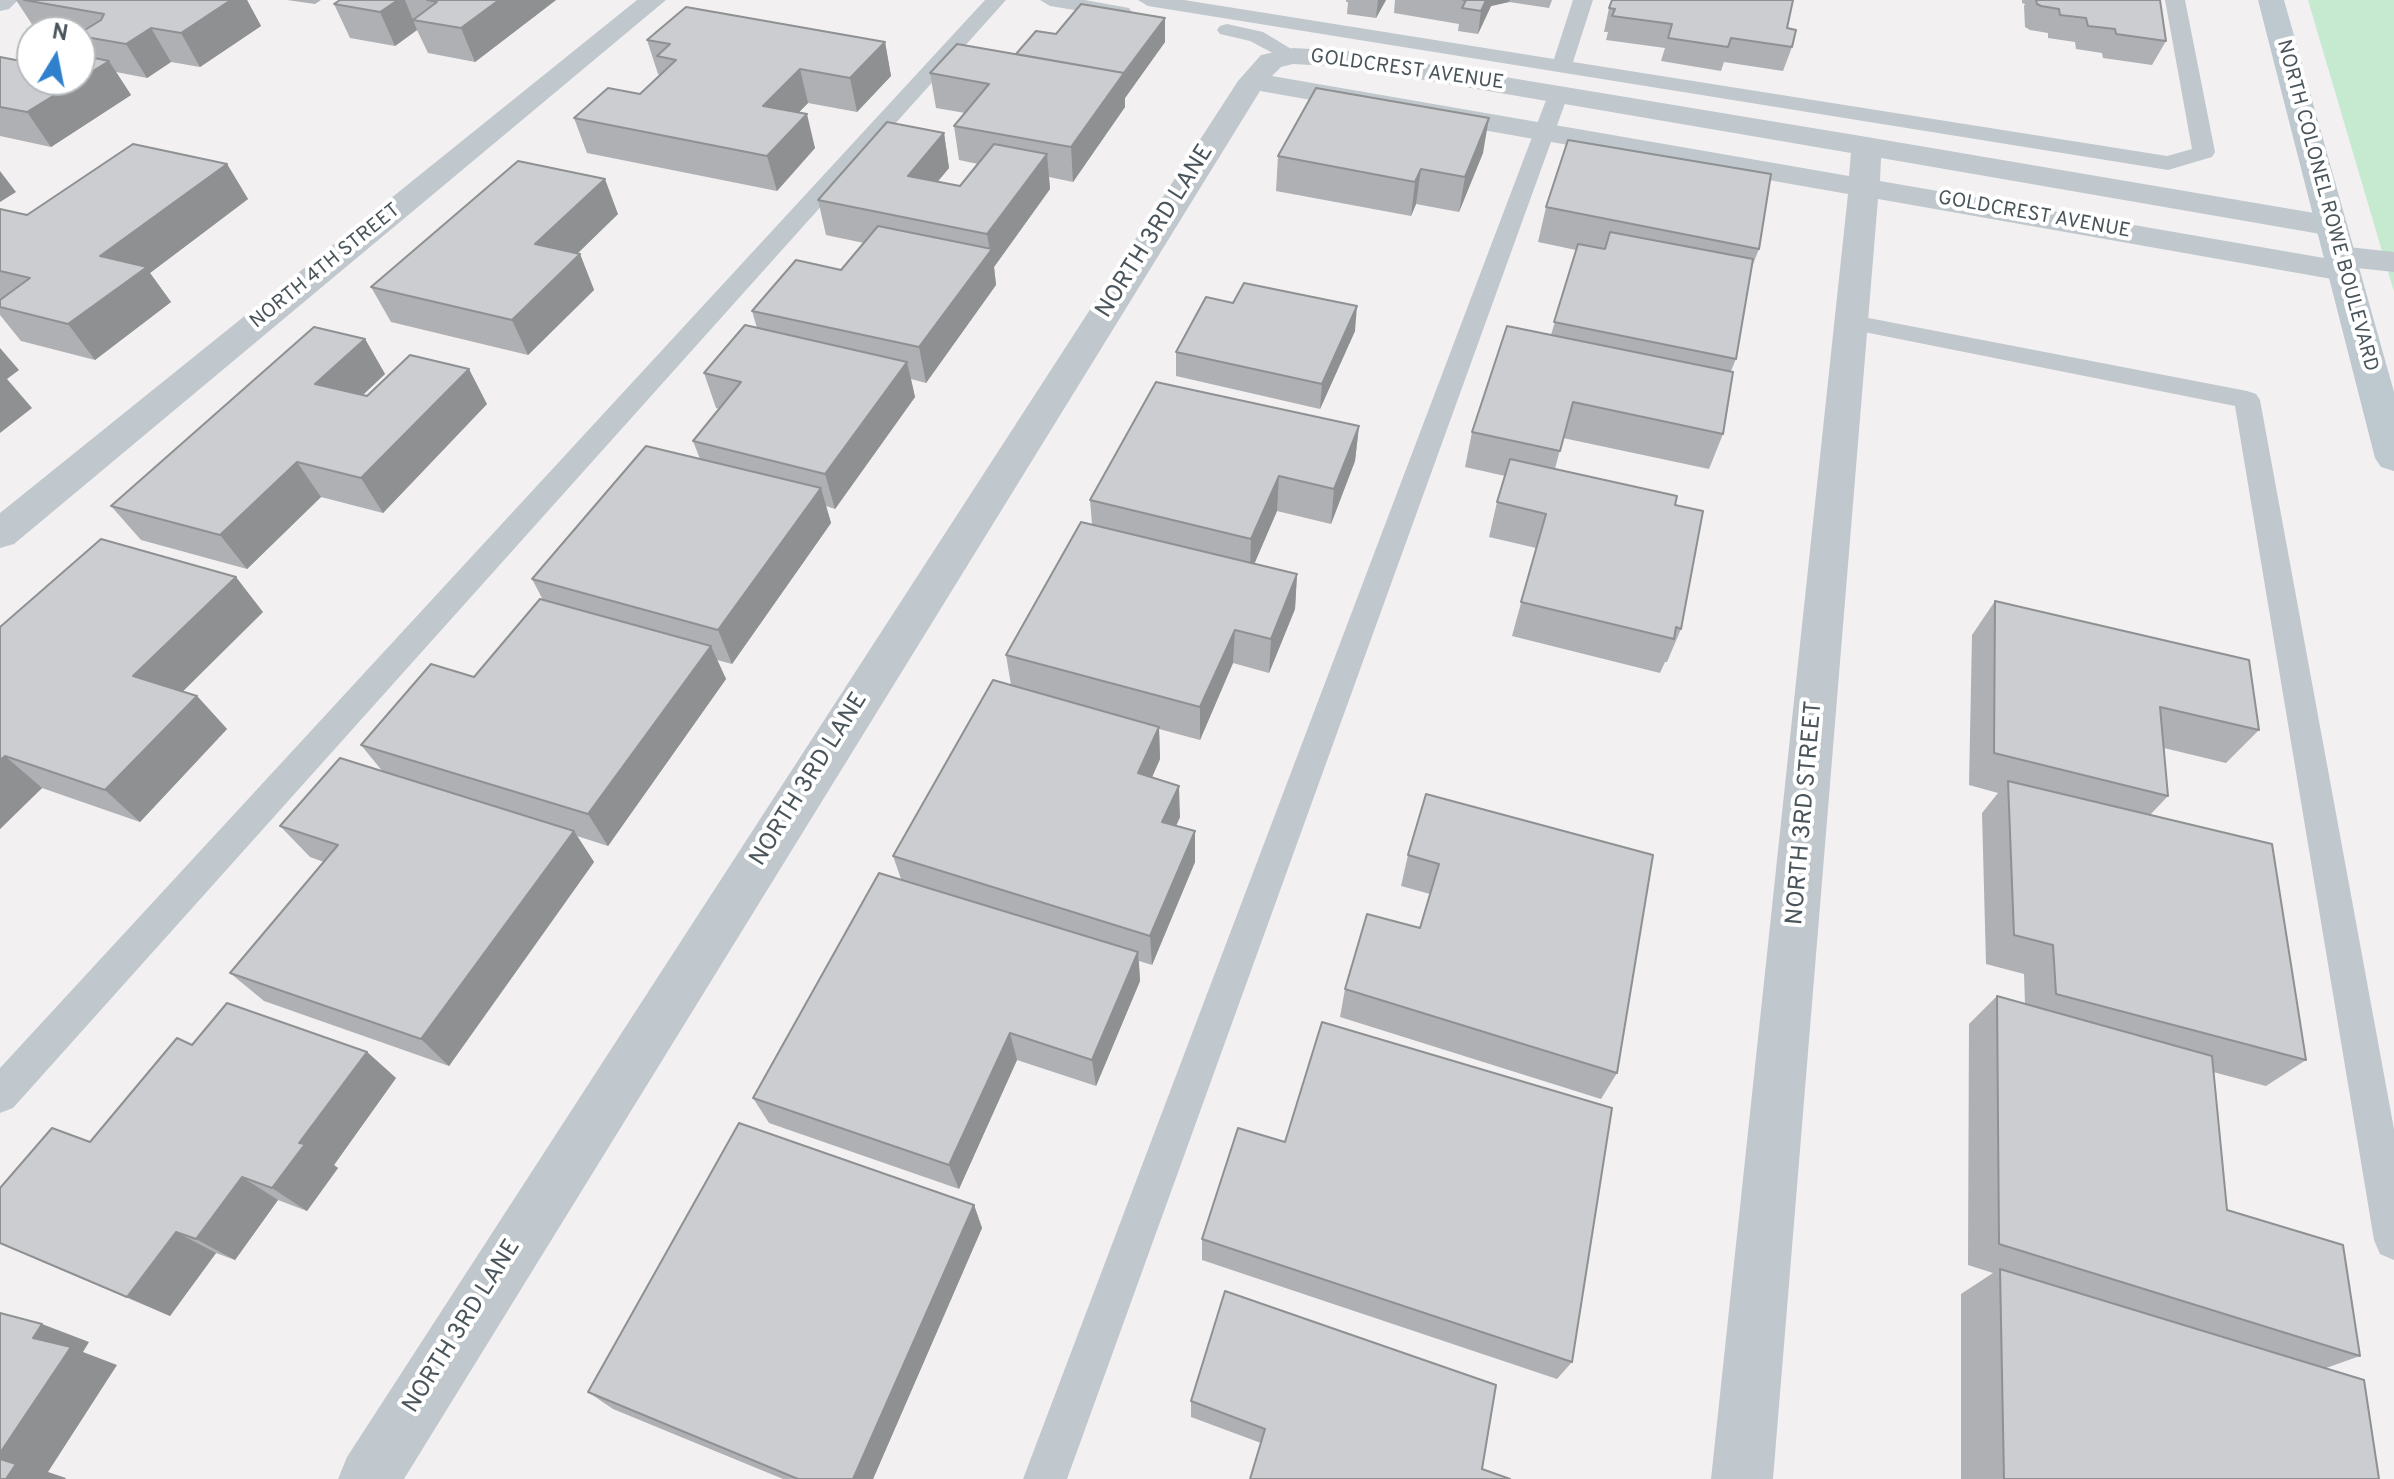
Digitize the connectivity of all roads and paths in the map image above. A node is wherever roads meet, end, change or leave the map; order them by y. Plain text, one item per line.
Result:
1 (653, 0) edge
2 (996, 0) edge
3 (1050, 0) edge
4 (1148, 0) edge
5 (1583, 0) edge
6 (2175, 0) edge
7 (2271, 0) edge
8 (1293, 56) junction
9 (1560, 80) junction
10 (1252, 81) junction
11 (1544, 132) junction
12 (1865, 166) junction
13 (2338, 251) junction
14 (2394, 262) edge
15 (1853, 323) junction
16 (2394, 458) edge
17 (0, 534) edge
18 (0, 1095) edge
19 (2394, 1240) edge
20 (368, 1479) edge
21 (1045, 1479) edge
22 (1742, 1479) edge

1 - 17 street, NORTH 4TH STREET
2 - 18 lane
3 - 8 lane
4 - 9 lane
5 - 9 lane
6 - 9 lane
7 - 13 main road, NORTH COLONEL ROWE BOULEVARD
8 - 9 street, GOLDCREST AVENUE
8 - 10 street, GOLDCREST AVENUE
9 - 11 lane
9 - 12 street, GOLDCREST AVENUE
10 - 11 street, GOLDCREST AVENUE
10 - 20 street, NORTH 3RD LANE
11 - 12 street, GOLDCREST AVENUE
11 - 21 lane
12 - 13 street, GOLDCREST AVENUE
12 - 13 street, GOLDCREST AVENUE
12 - 15 street, NORTH 3RD STREET
13 - 14 street
13 - 16 main road, NORTH COLONEL ROWE BOULEVARD
15 - 19 lane
15 - 22 street, NORTH 3RD STREET

